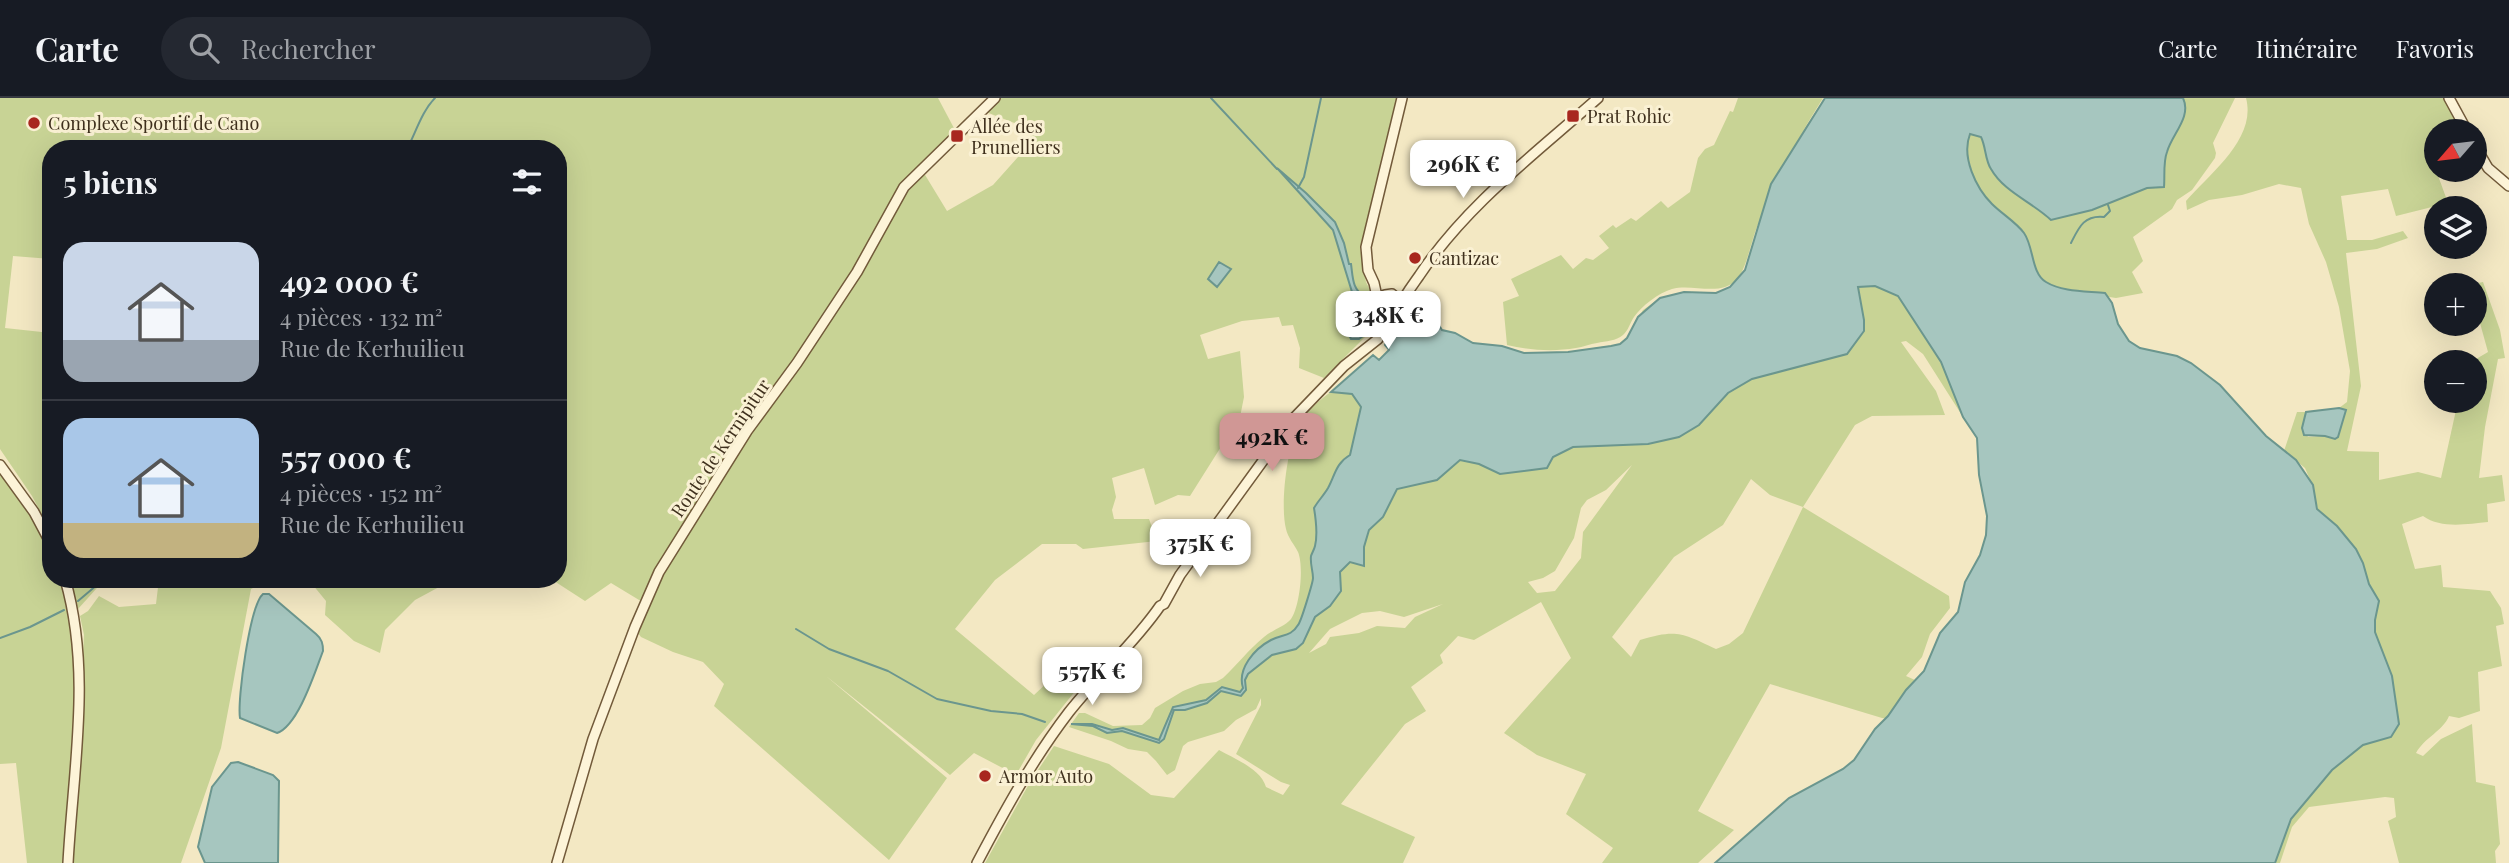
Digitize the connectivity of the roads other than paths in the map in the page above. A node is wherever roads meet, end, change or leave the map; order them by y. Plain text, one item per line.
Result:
1 (995, 98) edge
2 (1402, 98) edge
3 (1598, 98) edge
4 (2450, 100) edge
5 (2460, 119) edge
6 (2487, 166) edge
7 (2509, 186) edge
8 (1374, 284) junction
9 (1409, 289) junction
10 (1391, 294) junction
11 (1379, 306) junction
12 (1397, 311) junction
13 (1359, 353) junction
14 (1, 467) edge
15 (42, 527) edge
16 (67, 588) edge
17 (68, 863) edge
18 (557, 863) edge
19 (977, 863) edge

1 - 18 main road, Route de Kernipitur
2 - 8 main road
3 - 9 main road
4 - 5 main road
6 - 7 main road
8 - 10 main road
8 - 11 main road
9 - 10 main road
9 - 12 main road
10 - 11 main road
10 - 12 main road
11 - 12 main road
11 - 13 main road
12 - 13 main road
13 - 19 main road
14 - 15 main road
16 - 17 main road

